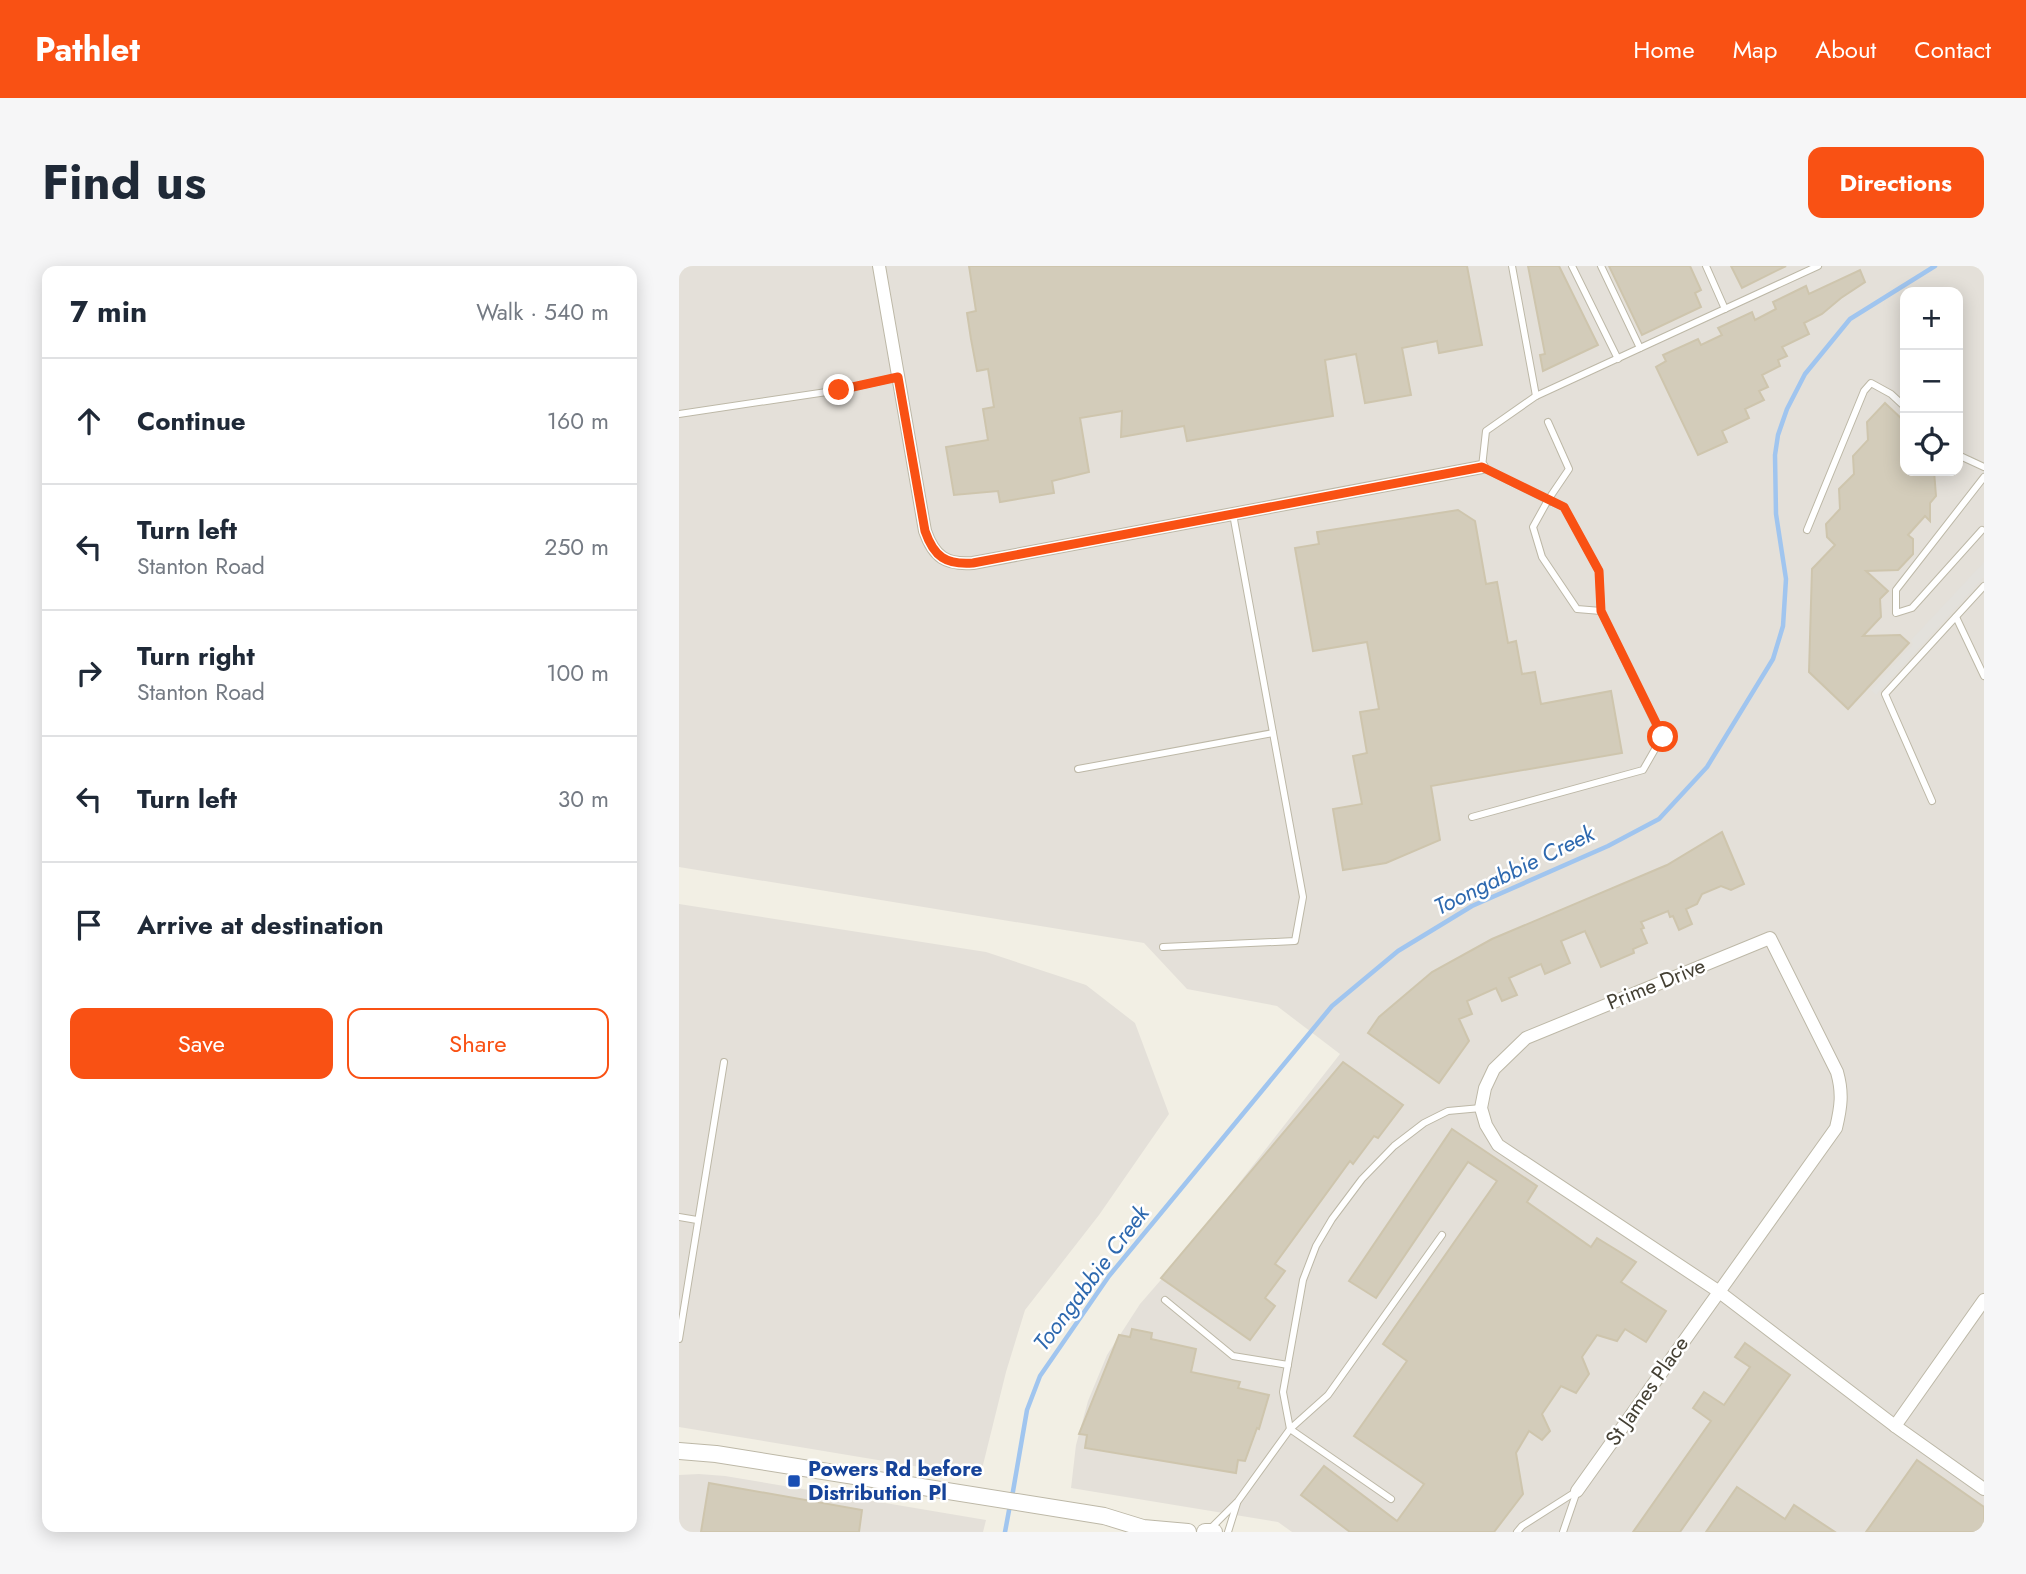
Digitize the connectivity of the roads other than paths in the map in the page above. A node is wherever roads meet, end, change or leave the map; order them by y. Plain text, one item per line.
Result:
1 (879, 266) edge
2 (1512, 266) edge
3 (1572, 266) edge
4 (1601, 266) edge
5 (1706, 266) edge
6 (1818, 266) edge
7 (1725, 309) junction
8 (1640, 348) junction
9 (1618, 359) junction
10 (898, 377) junction
11 (1536, 396) junction
12 (1900, 402) edge
13 (679, 414) edge
14 (1548, 422) dead end
15 (1963, 457) edge
16 (1482, 467) junction
17 (1984, 467) edge
18 (1984, 477) edge
19 (1548, 500) junction
20 (1233, 514) junction
21 (1807, 530) dead end
22 (1982, 530) dead end
23 (1984, 586) edge
24 (1601, 611) junction
25 (1956, 617) junction
26 (1984, 676) edge
27 (1273, 733) junction
28 (1078, 769) dead end
29 (1932, 802) dead end
30 (1472, 817) dead end
31 (1163, 947) dead end
32 (724, 1062) dead end
33 (1481, 1108) junction
34 (679, 1217) edge
35 (697, 1220) junction
36 (1442, 1235) dead end
37 (1718, 1292) junction
38 (1165, 1300) dead end
39 (1984, 1300) edge
40 (679, 1339) edge
41 (1288, 1365) junction
42 (1895, 1426) junction
43 (1290, 1429) junction
44 (679, 1451) edge
45 (1984, 1489) edge
46 (1577, 1491) junction
47 (1391, 1499) dead end
48 (1238, 1501) junction
49 (1144, 1530) edge
50 (1188, 1532) edge
51 (1207, 1532) edge
52 (1214, 1532) edge
53 (1228, 1532) edge
54 (1517, 1532) edge
55 (1563, 1532) edge

1 - 10 street
2 - 11 lane
3 - 9 lane
4 - 8 lane
5 - 7 lane
6 - 7 lane
7 - 8 lane
8 - 9 lane
9 - 11 lane
10 - 13 lane
10 - 20 street
11 - 16 lane
12 - 21 lane
14 - 19 lane
15 - 17 lane
16 - 19 lane
16 - 20 street
18 - 22 lane
19 - 24 lane
19 - 24 lane
20 - 27 lane
23 - 25 lane
24 - 30 lane
25 - 26 lane
25 - 29 lane
27 - 28 lane
27 - 31 lane
32 - 35 lane
33 - 37 street
33 - 37 street, Prime Drive
33 - 41 lane
34 - 35 lane
35 - 40 lane
36 - 43 lane
37 - 42 street
37 - 46 street, St James Place
38 - 41 lane
39 - 42 street
41 - 43 lane
42 - 45 street
43 - 47 lane
43 - 48 lane
44 - 49 street
46 - 54 lane
46 - 55 lane
48 - 51 lane
48 - 53 lane
49 - 50 street
51 - 52 street

